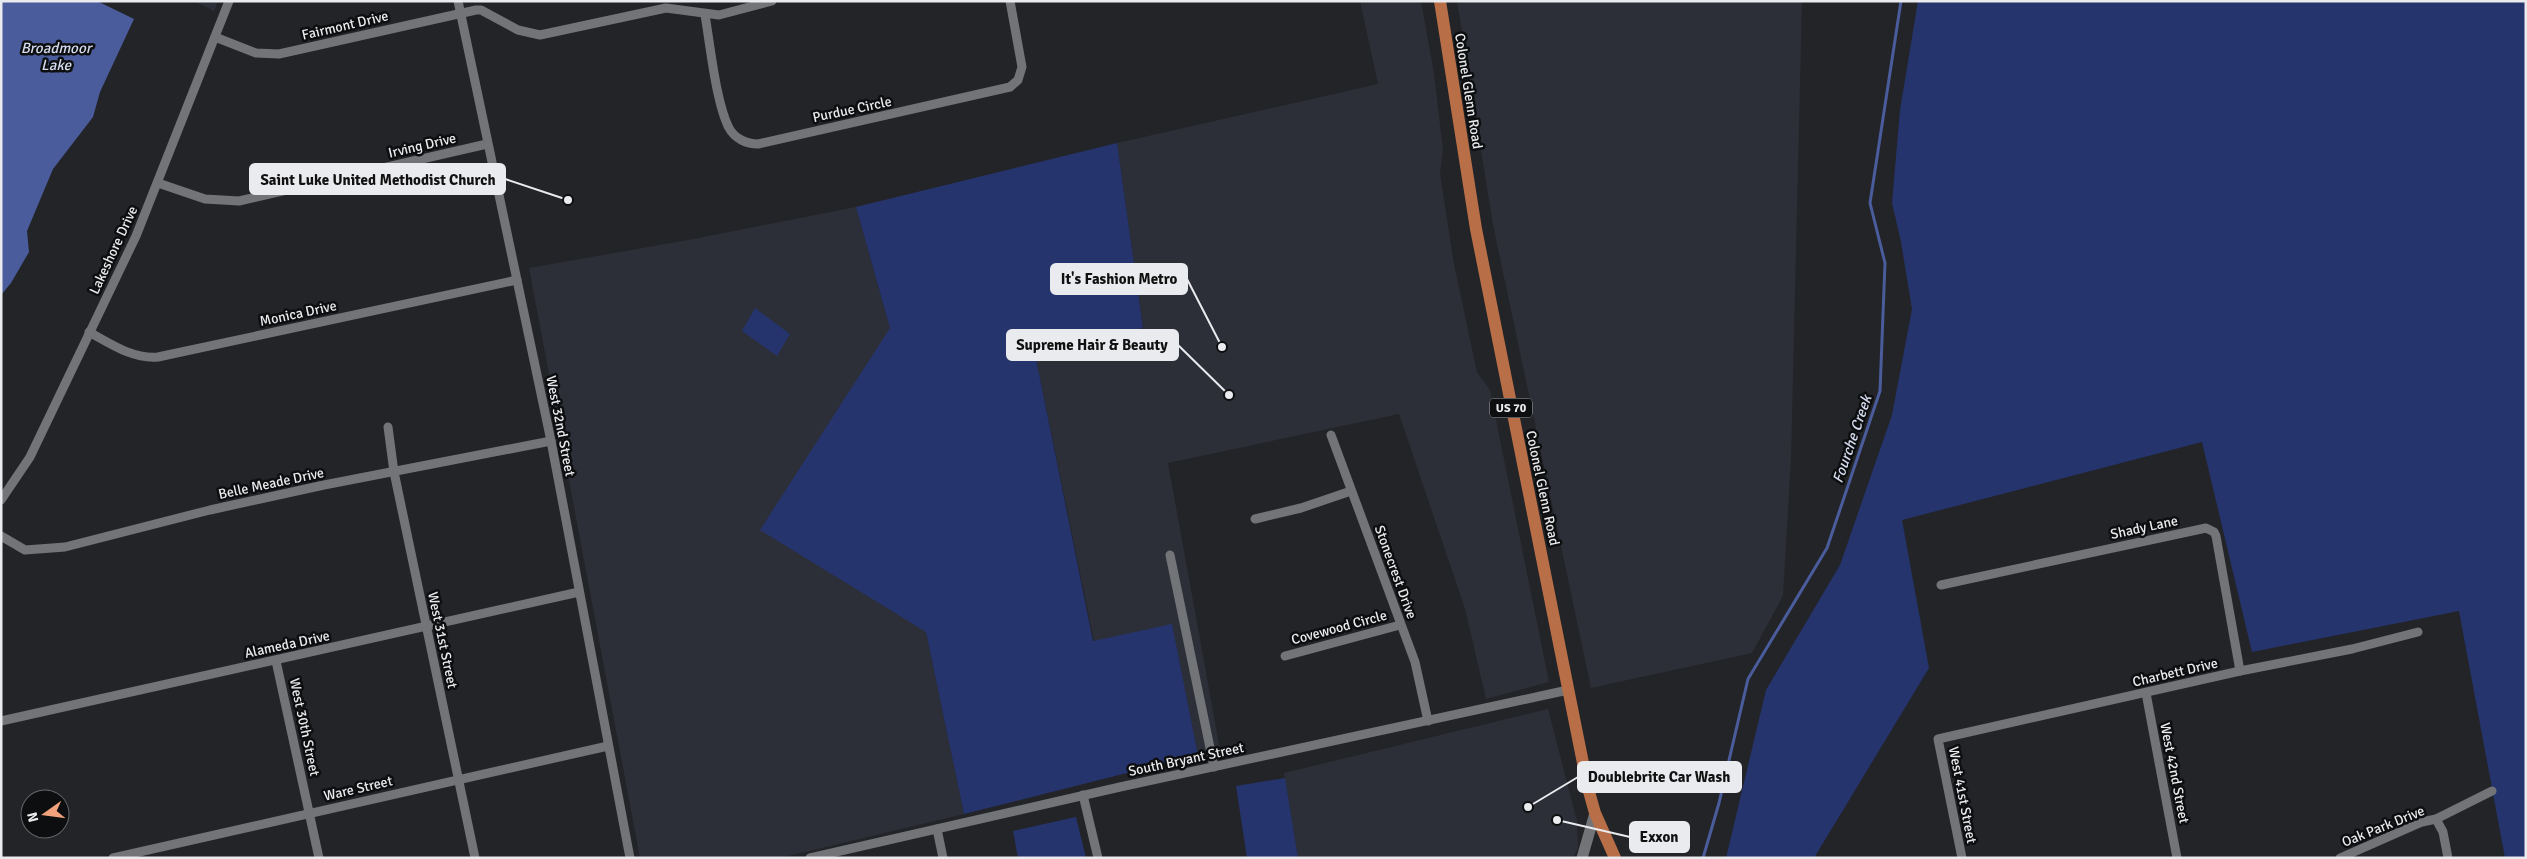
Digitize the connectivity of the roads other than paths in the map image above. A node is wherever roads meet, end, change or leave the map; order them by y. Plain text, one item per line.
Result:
1 (229, 1) edge
2 (458, 1) edge
3 (772, 1) edge
4 (1010, 1) edge
5 (1440, 1) edge
6 (664, 5) edge
7 (460, 13) junction
8 (705, 15) junction
9 (215, 37) junction
10 (487, 144) junction
11 (158, 182) junction
12 (517, 280) junction
13 (89, 332) junction
14 (388, 427) dead end
15 (1331, 435) dead end
16 (550, 441) junction
17 (394, 472) junction
18 (1351, 491) junction
19 (1, 500) edge
20 (1255, 520) dead end
21 (1, 536) edge
22 (1170, 555) dead end
23 (1941, 585) dead end
24 (579, 592) junction
25 (1400, 624) junction
26 (426, 627) junction
27 (2418, 632) dead end
28 (1285, 656) dead end
29 (276, 661) junction
30 (2240, 671) junction
31 (1568, 690) junction
32 (2146, 693) junction
33 (1, 721) edge
34 (1428, 721) junction
35 (1938, 738) joint
36 (608, 746) junction
37 (1214, 766) junction
38 (459, 779) junction
39 (2492, 791) dead end
40 (1083, 795) junction
41 (1595, 812) junction
42 (309, 813) junction
43 (2436, 819) junction
44 (937, 829) junction
45 (113, 858) edge
46 (319, 858) edge
47 (475, 858) edge
48 (630, 858) edge
49 (810, 858) edge
50 (943, 858) edge
51 (1098, 858) edge
52 (1582, 858) edge
53 (1615, 858) edge
54 (1962, 858) edge
55 (2177, 858) edge
56 (2340, 858) edge
57 (2448, 858) edge

1 - 9 street, Lakeshore Drive
2 - 7 street, West 32nd Street
3 - 8 street, Fairmont Drive
4 - 8 street, Purdue Circle
5 - 31 main road, Colonel Glenn Road / US 70
6 - 7 street, Fairmont Drive
6 - 8 street, Fairmont Drive
7 - 9 street, Fairmont Drive
7 - 10 street, West 32nd Street
9 - 11 street, Lakeshore Drive
10 - 11 street, Irving Drive
10 - 12 street, West 32nd Street
11 - 13 street, Lakeshore Drive
12 - 13 street, Monica Drive
12 - 16 street, West 32nd Street
13 - 19 street, Lakeshore Drive
14 - 17 street, West 31st Street
15 - 18 street, Stonecrest Drive
16 - 17 street, Belle Meade Drive
16 - 24 street, West 32nd Street
17 - 21 street, Belle Meade Drive
17 - 26 street, West 31st Street
18 - 20 street
18 - 25 street, Stonecrest Drive
22 - 37 street
23 - 30 street, Shady Lane
24 - 26 street, Alameda Drive
24 - 36 street, West 32nd Street
25 - 28 street, Covewood Circle
25 - 34 street, Stonecrest Drive
26 - 29 street, Alameda Drive
26 - 38 street, West 31st Street
27 - 30 street, Charbett Drive
29 - 33 street, Alameda Drive
29 - 42 street, West 30th Street
30 - 32 street, Charbett Drive
31 - 34 street, South Bryant Street
31 - 41 main road, Colonel Glenn Road / US 70
32 - 35 street, Charbett Drive
32 - 55 street, West 42nd Street
34 - 37 street, South Bryant Street
35 - 54 street, West 41st Street
36 - 38 street, Ware Street
36 - 48 street, West 32nd Street
37 - 40 street, South Bryant Street
38 - 42 street, Ware Street
38 - 47 street, West 31st Street
39 - 43 street, Oak Park Drive
40 - 44 street, South Bryant Street
40 - 51 street
41 - 52 main road
41 - 53 main road, Colonel Glenn Road / US 70
42 - 45 street, Ware Street
42 - 46 street, West 30th Street
43 - 56 street, Oak Park Drive
43 - 57 street
44 - 49 street, South Bryant Street
44 - 50 street

